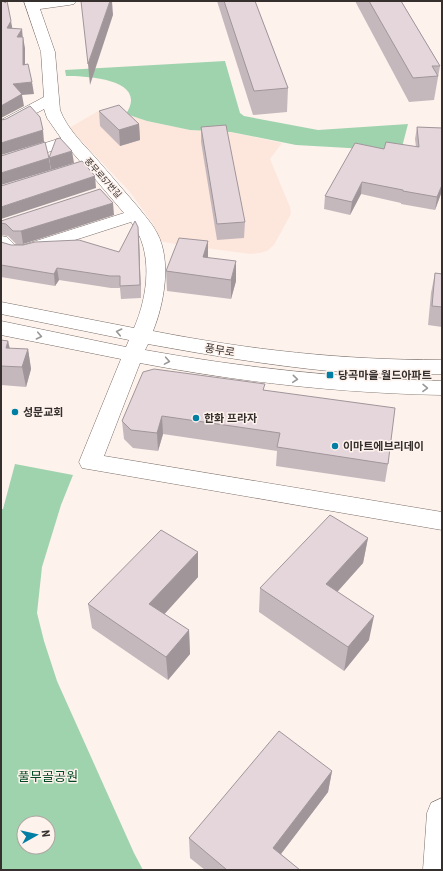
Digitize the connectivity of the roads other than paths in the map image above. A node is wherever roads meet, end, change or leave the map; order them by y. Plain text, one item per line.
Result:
1 (69, 1) edge
2 (32, 3) edge
3 (51, 99) junction
4 (1, 126) edge
5 (70, 140) junction
6 (1, 162) edge
7 (136, 215) junction
8 (4, 231) edge
9 (1, 308) edge
10 (1, 328) edge
11 (136, 346) junction
12 (442, 367) edge
13 (442, 388) edge
14 (442, 521) edge
15 (442, 813) edge
16 (438, 870) edge

1 - 2 street
2 - 3 street, 풍무로57번길
3 - 4 street
3 - 5 street, 풍무로57번길
5 - 6 street
5 - 7 street, 풍무로57번길
7 - 8 street
7 - 11 street, 풍무로57번길
11 -> 9 street, 풍무로
10 -> 11 street, 풍무로
11 - 12 street, 풍무로
11 -> 13 street, 풍무로
11 - 14 street, 풍무로57번길
15 - 16 street

